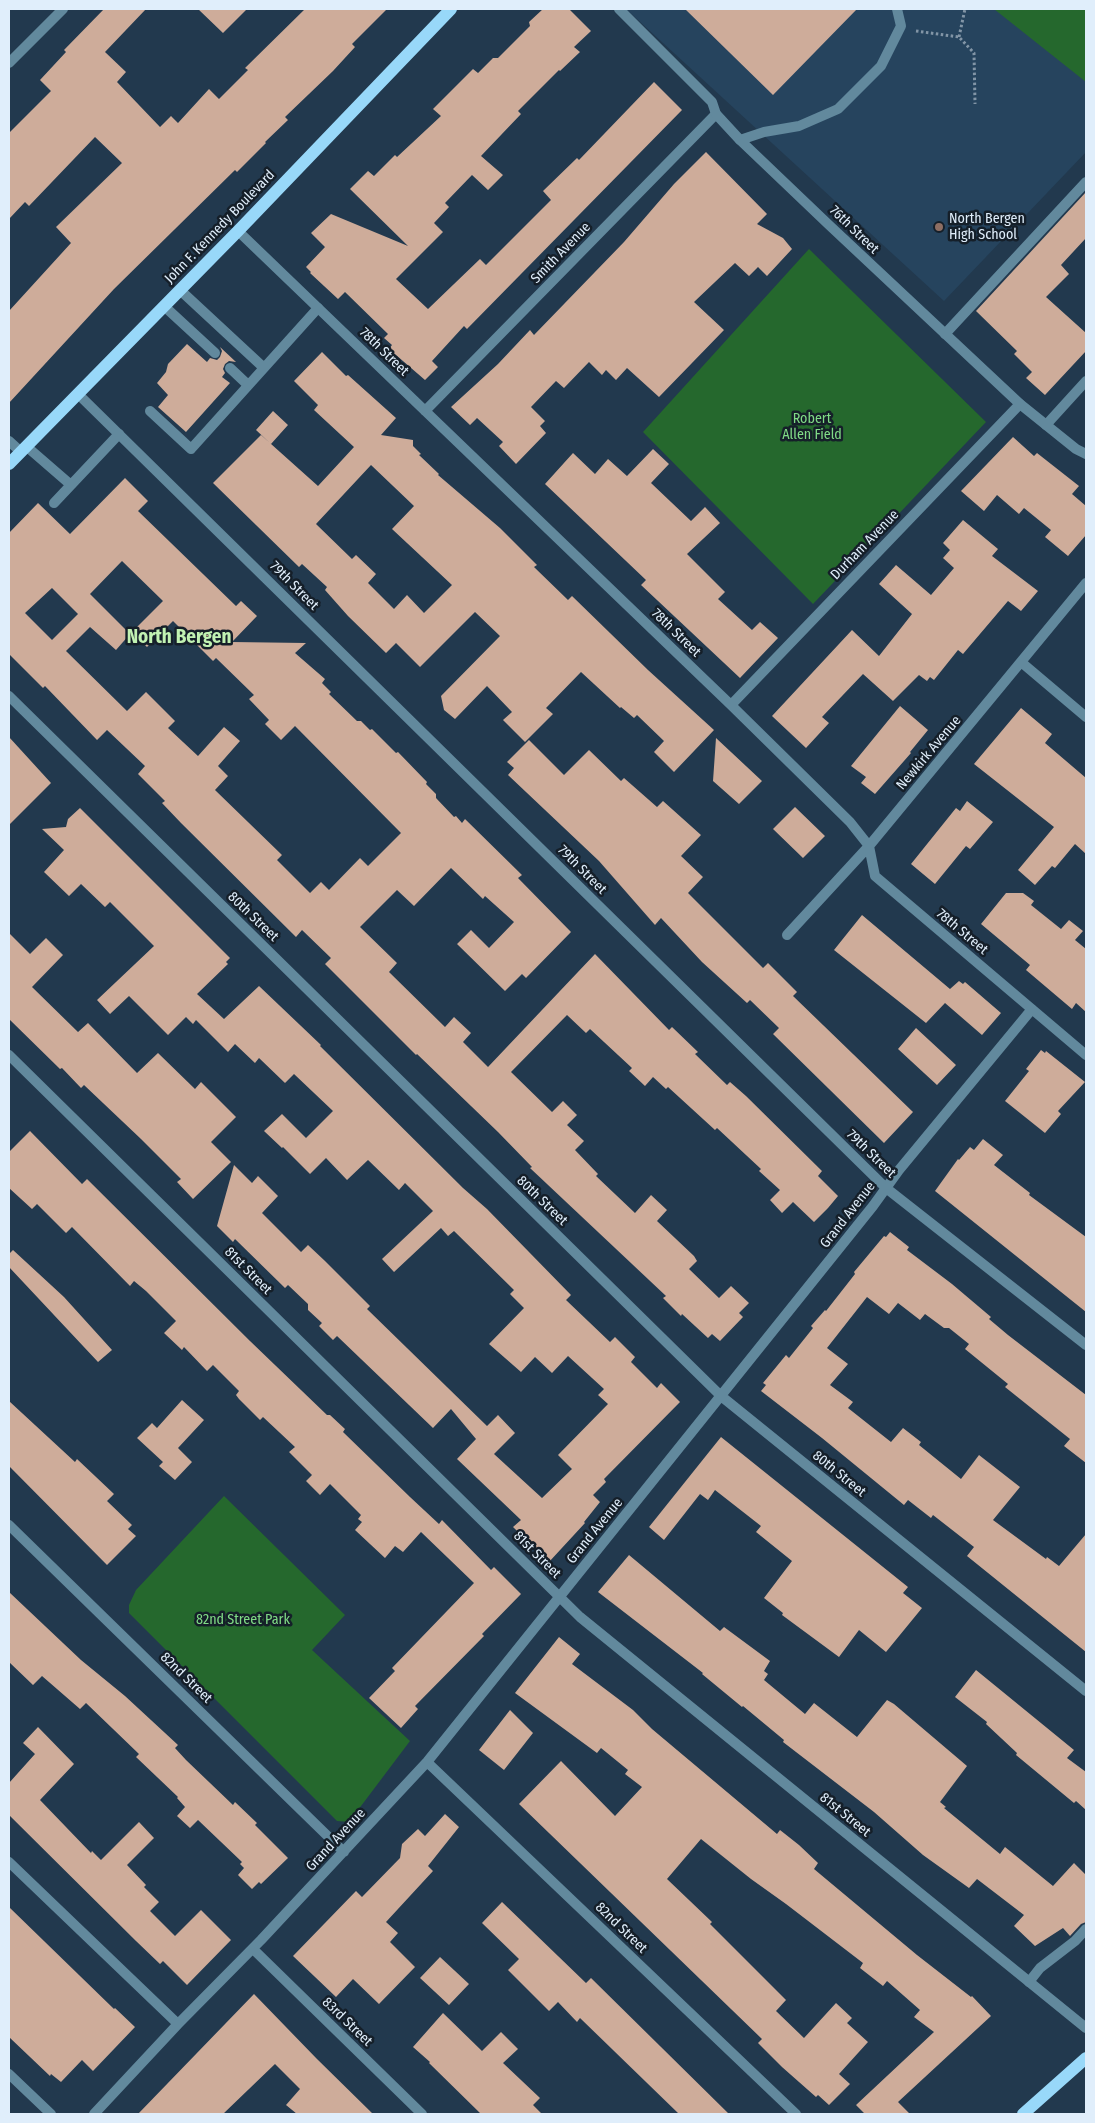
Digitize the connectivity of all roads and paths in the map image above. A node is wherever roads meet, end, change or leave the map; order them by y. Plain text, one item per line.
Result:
1 (63, 9) edge
2 (451, 9) edge
3 (618, 9) edge
4 (897, 9) edge
5 (965, 9) edge
6 (900, 29) junction
7 (959, 37) junction
8 (9, 63) edge
9 (975, 104) dead end
10 (716, 114) junction
11 (740, 140) junction
12 (1086, 182) edge
13 (238, 231) junction
14 (180, 290) junction
15 (164, 306) junction
16 (318, 308) junction
17 (945, 334) junction
18 (214, 353) dead end
19 (263, 367) junction
20 (230, 368) dead end
21 (1086, 381) edge
22 (248, 385) junction
23 (78, 394) junction
24 (1020, 404) junction
25 (150, 411) dead end
26 (426, 411) junction
27 (1046, 425) junction
28 (119, 434) junction
29 (9, 440) edge
30 (23, 449) junction
31 (1086, 454) edge
32 (9, 464) edge
33 (71, 485) junction
34 (54, 503) dead end
35 (1086, 583) edge
36 (1021, 662) junction
37 (9, 696) edge
38 (731, 705) junction
39 (1086, 717) edge
40 (869, 846) junction
41 (787, 935) dead end
42 (1032, 1009) junction
43 (9, 1055) edge
44 (1086, 1055) edge
45 (886, 1188) junction
46 (1086, 1345) edge
47 (721, 1396) junction
48 (9, 1525) edge
49 (560, 1597) junction
50 (1086, 1692) edge
51 (427, 1762) junction
52 (344, 1852) junction
53 (9, 1862) edge
54 (1086, 1929) edge
55 (253, 1949) junction
56 (1029, 1982) junction
57 (178, 2024) junction
58 (1086, 2028) edge
59 (1086, 2058) edge
60 (11, 2081) edge
61 (51, 2114) edge
62 (94, 2114) edge
63 (422, 2114) edge
64 (796, 2114) edge
65 (1023, 2114) edge

1 - 8 street
2 - 13 main road, John F. Kennedy Boulevard
3 - 10 street, 76th Street
4 - 6 street
5 - 7 path
6 - 7 path
6 - 11 street
7 - 9 path
10 - 11 street, 76th Street
10 - 26 street, Smith Avenue
11 - 17 street, 76th Street
12 - 17 street
13 - 14 main road, John F. Kennedy Boulevard
13 - 16 street, 78th Street
14 - 15 main road, John F. Kennedy Boulevard
14 - 19 street
15 - 18 street
15 - 23 main road, John F. Kennedy Boulevard
16 - 19 street
16 - 26 street, 78th Street
17 - 24 street, 76th Street
19 - 22 street
20 - 22 street
21 - 27 street
22 - 25 street
23 - 28 street, 79th Street
23 - 30 main road, John F. Kennedy Boulevard
24 - 27 street, 76th Street
24 - 38 street, Durham Avenue
26 - 38 street, 78th Street
27 - 31 street, 76th Street
28 - 33 street
28 - 45 street, 79th Street
29 - 30 street
30 - 32 main road, John F. Kennedy Boulevard
30 - 33 street
33 - 34 street
35 - 36 street, Newkirk Avenue
36 - 39 street
36 - 40 street, Newkirk Avenue
37 - 47 street, 80th Street
38 - 40 street, 78th Street
40 - 41 street, Newkirk Avenue
40 - 42 street, 78th Street
42 - 44 street, 78th Street
42 - 45 street, Grand Avenue
43 - 49 street, 81st Street
45 - 46 street, 79th Street
45 - 47 street, Grand Avenue
47 - 49 street, Grand Avenue
47 - 50 street, 80th Street
48 - 52 street, 82nd Street
49 - 51 street, Grand Avenue
49 - 56 street, 81st Street
51 - 52 street, Grand Avenue
51 - 64 street, 82nd Street
52 - 55 street, Grand Avenue
53 - 57 street
54 - 56 street
55 - 57 street, Grand Avenue
55 - 63 street, 83rd Street
56 - 58 street, 81st Street
57 - 62 street, Grand Avenue
59 - 65 main road
60 - 61 street

